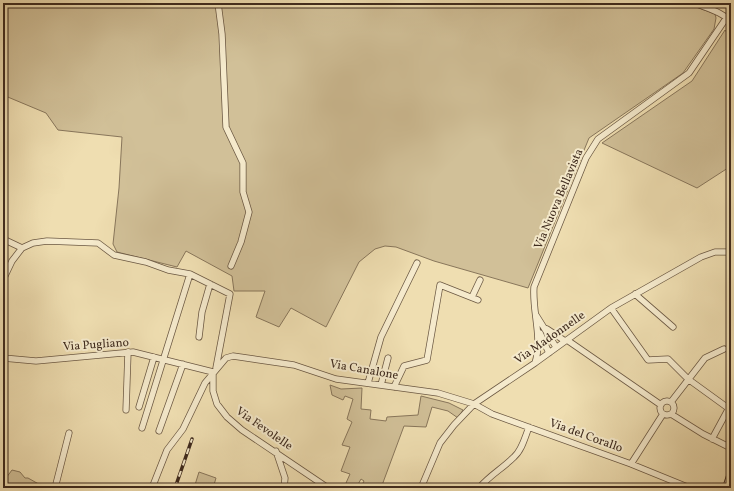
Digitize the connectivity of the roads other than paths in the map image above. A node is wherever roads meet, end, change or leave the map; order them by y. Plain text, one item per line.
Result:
1 (218, 3) edge
2 (695, 3) edge
3 (731, 11) edge
4 (730, 21) edge
5 (3, 239) edge
6 (22, 248) junction
7 (731, 252) edge
8 (417, 263) dead end
9 (231, 266) dead end
10 (190, 274) junction
11 (3, 280) edge
12 (480, 280) dead end
13 (210, 284) junction
14 (635, 294) junction
15 (472, 297) junction
16 (478, 300) dead end
17 (611, 308) junction
18 (540, 326) junction
19 (672, 327) dead end
20 (199, 337) dead end
21 (566, 340) junction
22 (556, 347) junction
23 (724, 349) dead end
24 (128, 352) junction
25 (549, 353) junction
26 (154, 357) junction
27 (3, 358) edge
28 (388, 358) dead end
29 (164, 360) junction
30 (535, 363) junction
31 (183, 364) junction
32 (214, 370) junction
33 (688, 379) junction
34 (368, 383) junction
35 (381, 385) junction
36 (394, 387) junction
37 (671, 402) junction
38 (474, 404) junction
39 (661, 405) junction
40 (730, 406) edge
41 (139, 407) dead end
42 (126, 410) dead end
43 (663, 414) junction
44 (671, 414) junction
45 (529, 427) junction
46 (142, 428) dead end
47 (160, 431) dead end
48 (69, 433) dead end
49 (712, 439) junction
50 (731, 448) edge
51 (276, 451) junction
52 (631, 464) junction
53 (731, 476) edge
54 (55, 488) edge
55 (152, 488) edge
56 (284, 488) edge
57 (328, 488) edge
58 (421, 488) edge
59 (479, 488) edge
60 (690, 488) edge
61 (727, 488) edge

1 - 9 street
2 - 4 street
3 - 4 street, Via Nuova Bellavista
4 - 18 street, Via Nuova Bellavista
5 - 6 street
6 - 10 street
6 - 11 street
7 - 14 street, Via Madonnelle
8 - 34 street
10 - 13 street
10 - 29 street
12 - 15 street
13 - 20 street
13 - 32 street
14 - 17 street, Via Madonnelle
14 - 19 street
15 - 16 street
15 - 36 street
17 - 21 street, Via Madonnelle
17 - 33 street
18 - 21 street
18 - 22 street
18 - 25 street
18 - 30 street
21 - 22 street, Via Madonnelle
21 - 39 street
22 - 25 street, Via Madonnelle
23 - 33 street
24 - 26 street, Via Pugliano
24 - 27 street, Via Pugliano
24 - 42 street
25 - 30 street, Via Madonnelle
26 - 29 street, Via Pugliano
26 - 41 street
28 - 35 street
29 - 31 street, Via Pugliano
29 - 46 street
30 - 38 street, Via Madonnelle
31 - 32 street, Via Pugliano
31 - 47 street
32 - 34 street, Via Canalone
32 - 51 street, Via Fevolelle
32 - 55 street
33 - 37 street
33 - 40 street
34 - 35 street, Via Canalone
35 - 36 street, Via Canalone
36 - 38 street, Via Canalone
37 - 39 street
37 - 44 street
38 - 45 street, Via del Corallo
38 - 58 street, Via Madonnelle
39 - 43 street
40 - 49 street
43 - 44 street
43 - 52 street
44 - 49 street
45 - 52 street, Via del Corallo
45 - 59 street
48 - 54 street
49 - 50 street
51 - 56 street
51 - 57 street, Via Fevolelle
52 - 60 street, Via del Corallo
53 - 61 street

